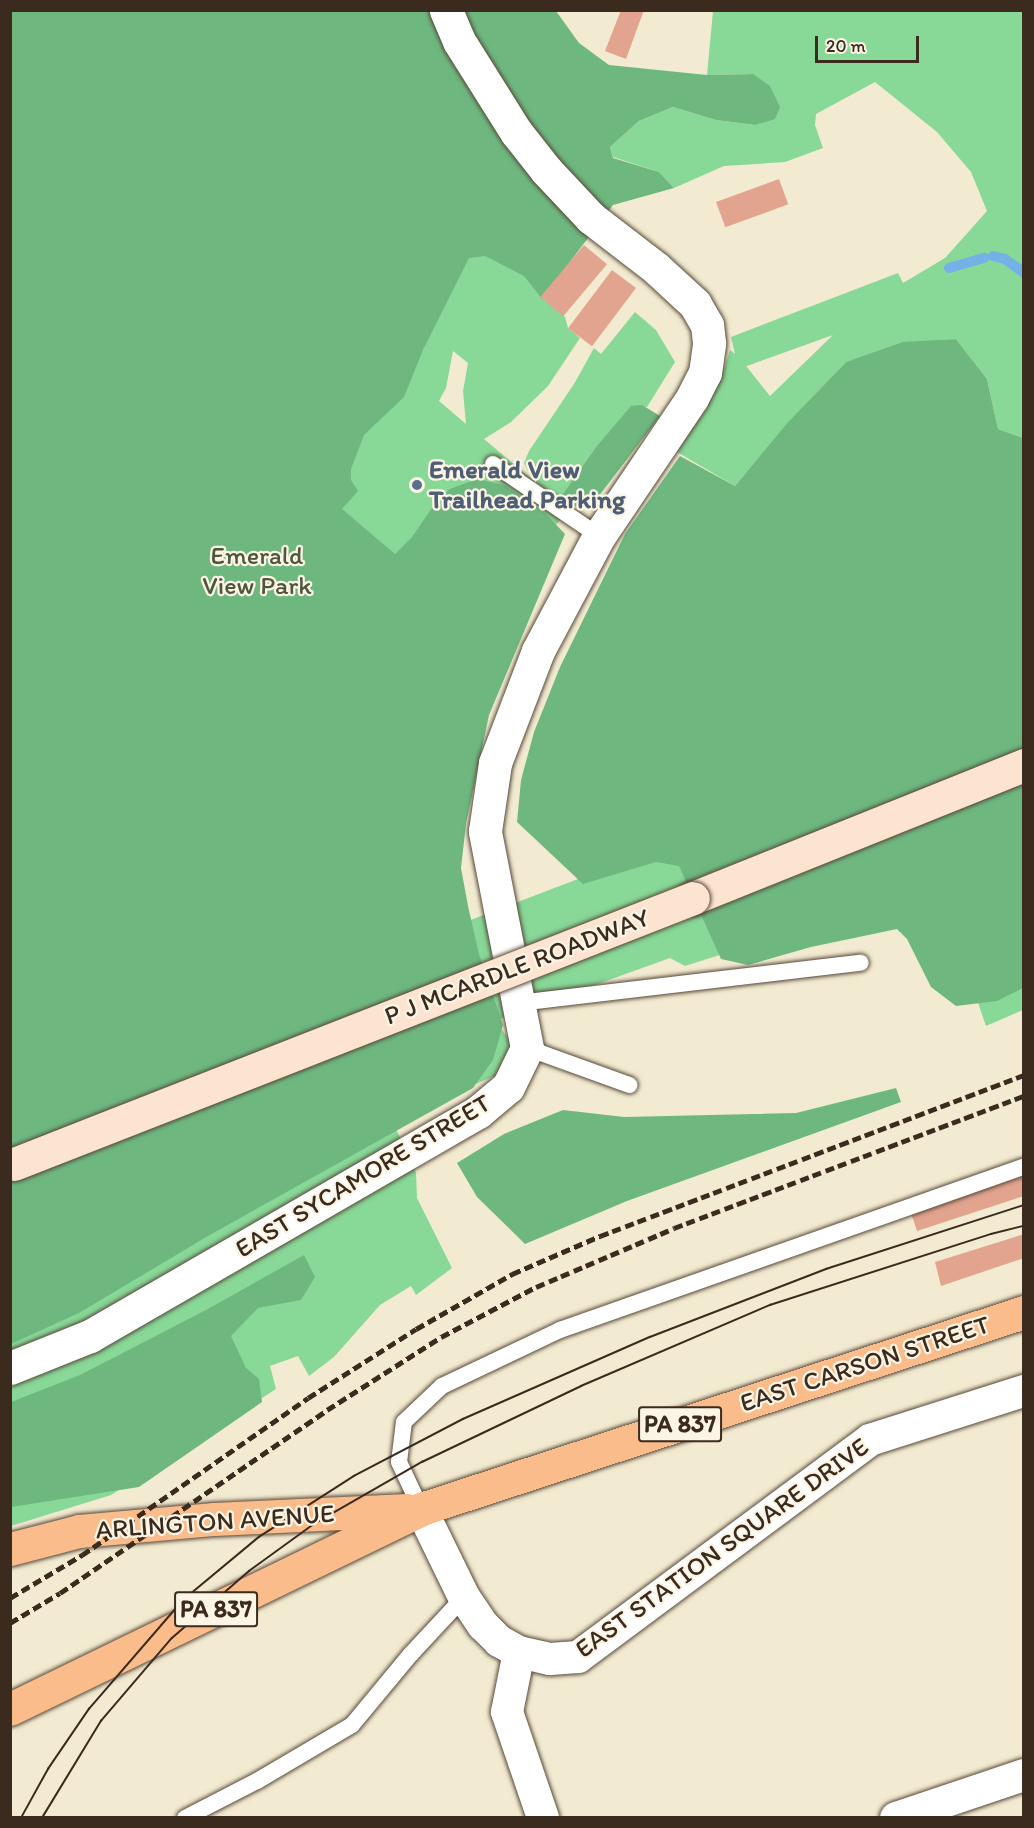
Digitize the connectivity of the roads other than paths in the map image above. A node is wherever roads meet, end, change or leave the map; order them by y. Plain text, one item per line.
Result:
1 (446, 10) edge
2 (493, 464) dead end
3 (599, 536) junction
4 (1023, 765) edge
5 (861, 963) dead end
6 (519, 1003) junction
7 (527, 1048) junction
8 (629, 1085) dead end
9 (12, 1165) edge
10 (1023, 1167) edge
11 (1023, 1312) edge
12 (10, 1368) edge
13 (1023, 1391) edge
14 (421, 1509) junction
15 (10, 1549) edge
16 (464, 1597) junction
17 (519, 1652) junction
18 (10, 1709) edge
19 (1023, 1775) edge
20 (185, 1818) edge
21 (543, 1818) edge
22 (896, 1818) edge

1 - 3 street
2 - 3 lane
3 - 6 street
4 - 9 main road, P J MCARDLE ROADWAY, bridge
5 - 6 lane
6 - 7 street
7 - 8 lane
7 - 12 street, EAST SYCAMORE STREET
10 - 14 lane
11 - 14 main road, EAST CARSON STREET / PA 837
13 - 17 street, EAST STATION SQUARE DRIVE
14 - 15 main road, ARLINGTON AVENUE
14 - 16 street, EAST STATION SQUARE DRIVE
14 - 18 main road, EAST CARSON STREET / PA 837
16 - 17 street, EAST STATION SQUARE DRIVE
16 - 20 lane
17 - 21 street
19 - 22 street

